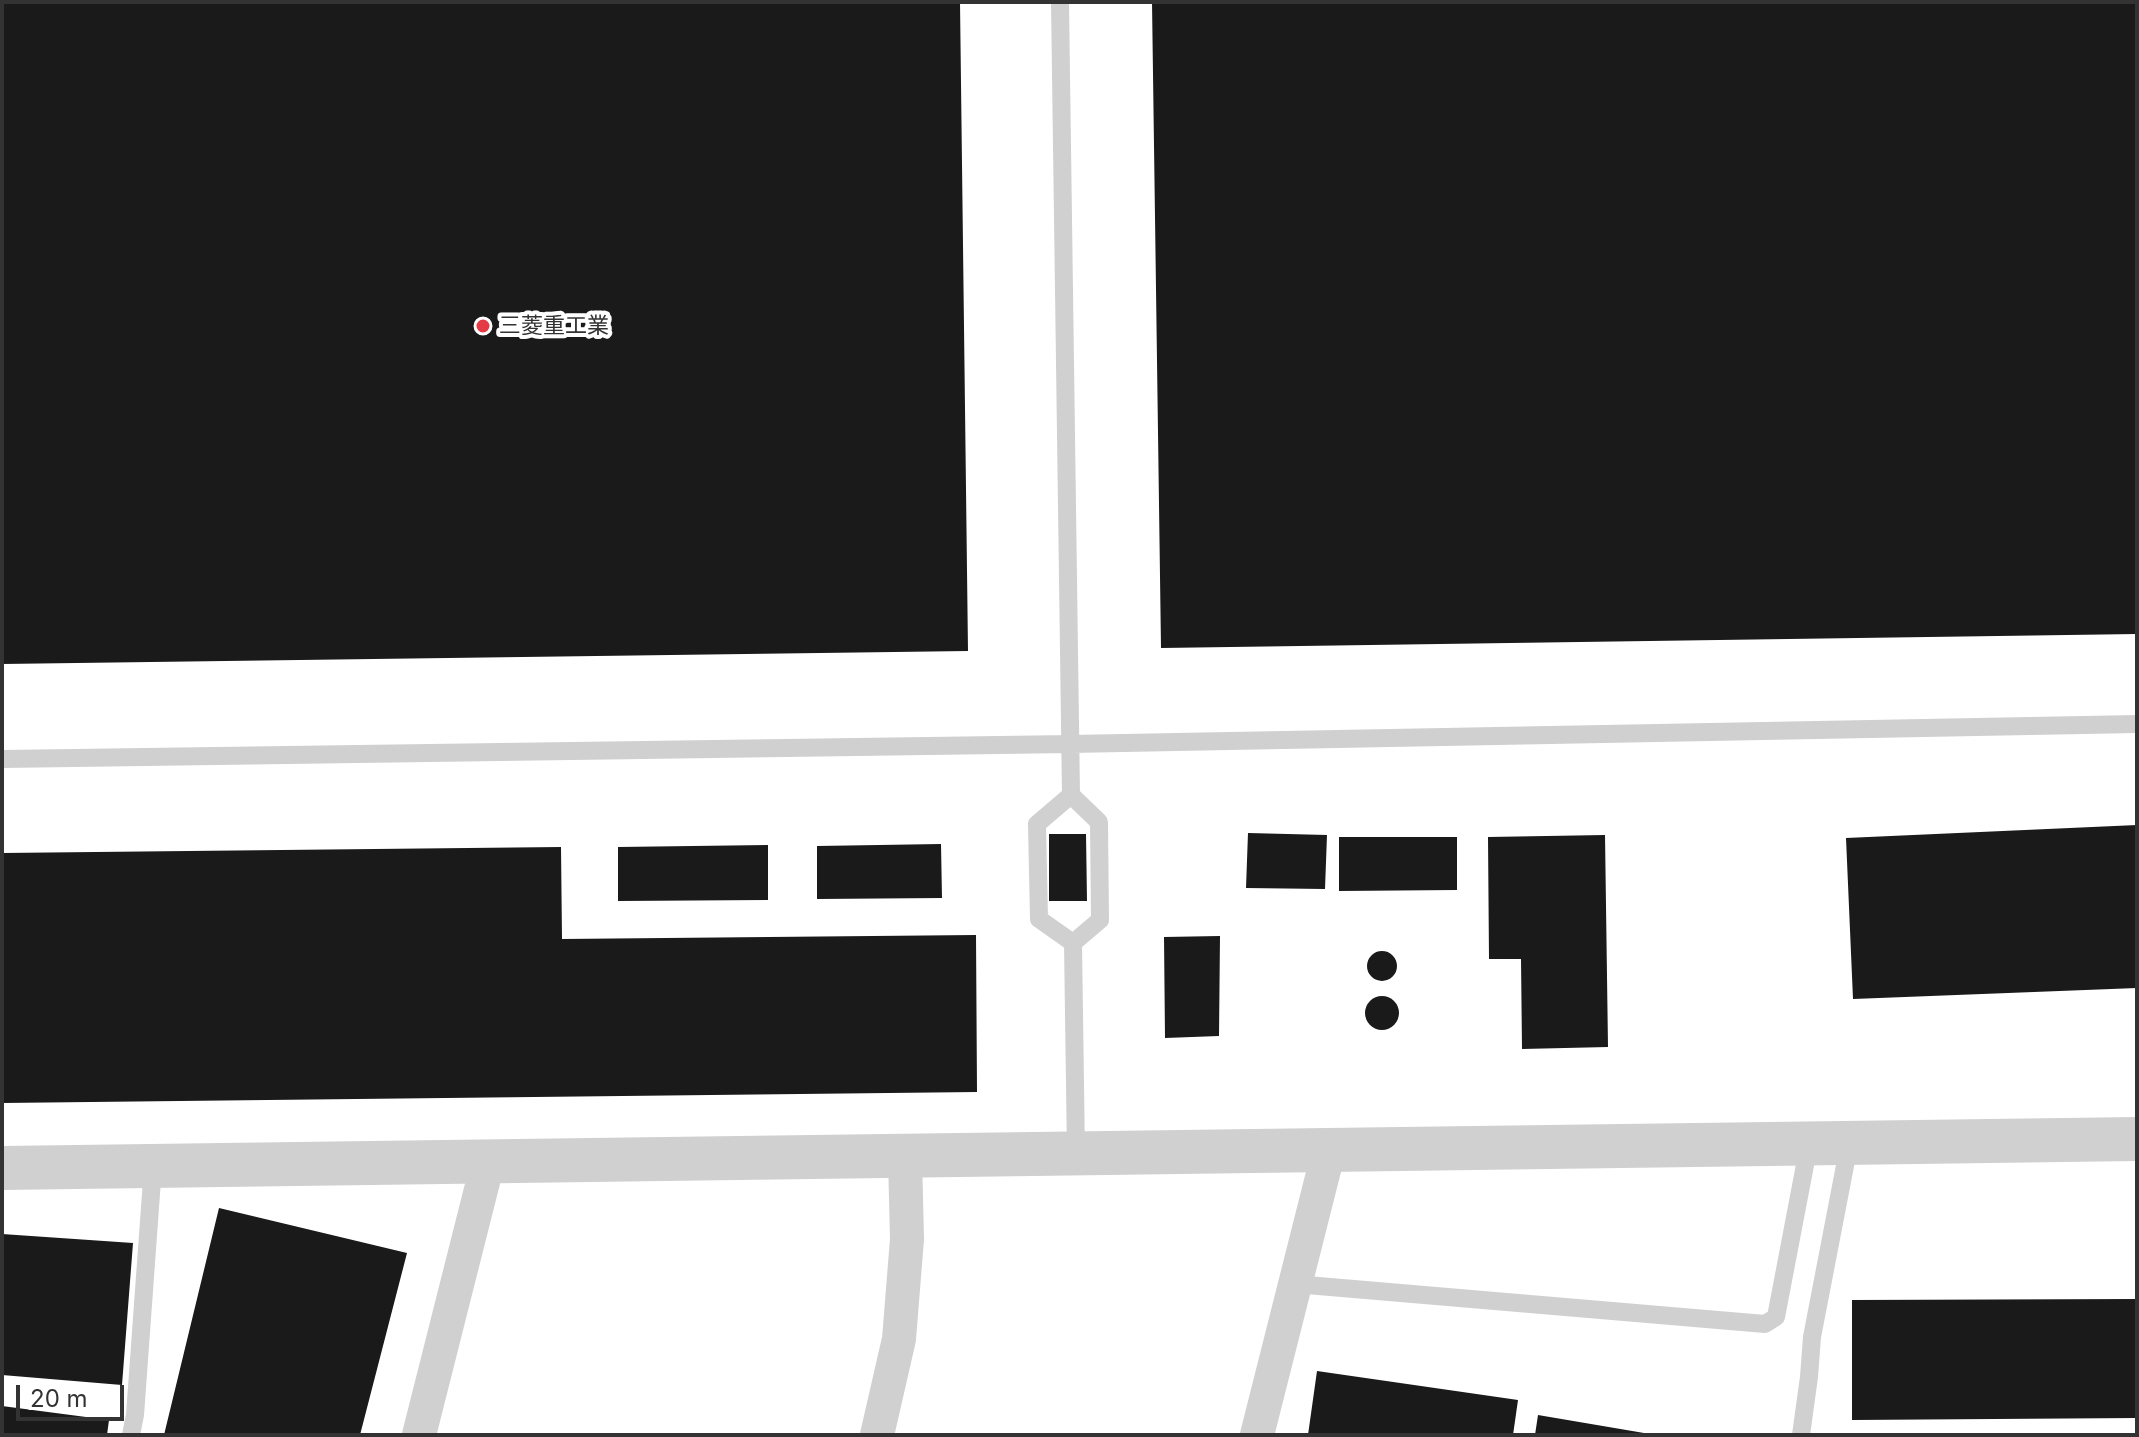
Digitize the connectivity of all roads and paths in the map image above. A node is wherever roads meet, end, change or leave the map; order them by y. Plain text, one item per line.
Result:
1 (1060, 2) edge
2 (2137, 724) edge
3 (1070, 744) junction
4 (2, 759) edge
5 (1071, 795) junction
6 (1073, 943) junction
7 (2137, 1139) edge
8 (1829, 1144) junction
9 (1329, 1150) junction
10 (1076, 1154) junction
11 (905, 1157) junction
12 (488, 1162) junction
13 (153, 1166) junction
14 (2, 1168) edge
15 (1295, 1284) junction
16 (131, 1435) edge
17 (419, 1435) edge
18 (877, 1435) edge
19 (1257, 1435) edge
20 (1801, 1435) edge

1 - 3 lane
2 - 3 lane
3 - 4 lane
3 - 5 lane
5 - 6 lane
5 - 6 lane
6 - 10 lane
7 - 8 street
8 - 9 street
8 - 15 lane
8 - 20 lane
9 - 10 street
9 - 15 street
10 - 11 street
11 - 12 street
11 - 18 street
12 - 13 street
12 - 17 street
13 - 14 street
13 - 16 lane
15 - 19 street

